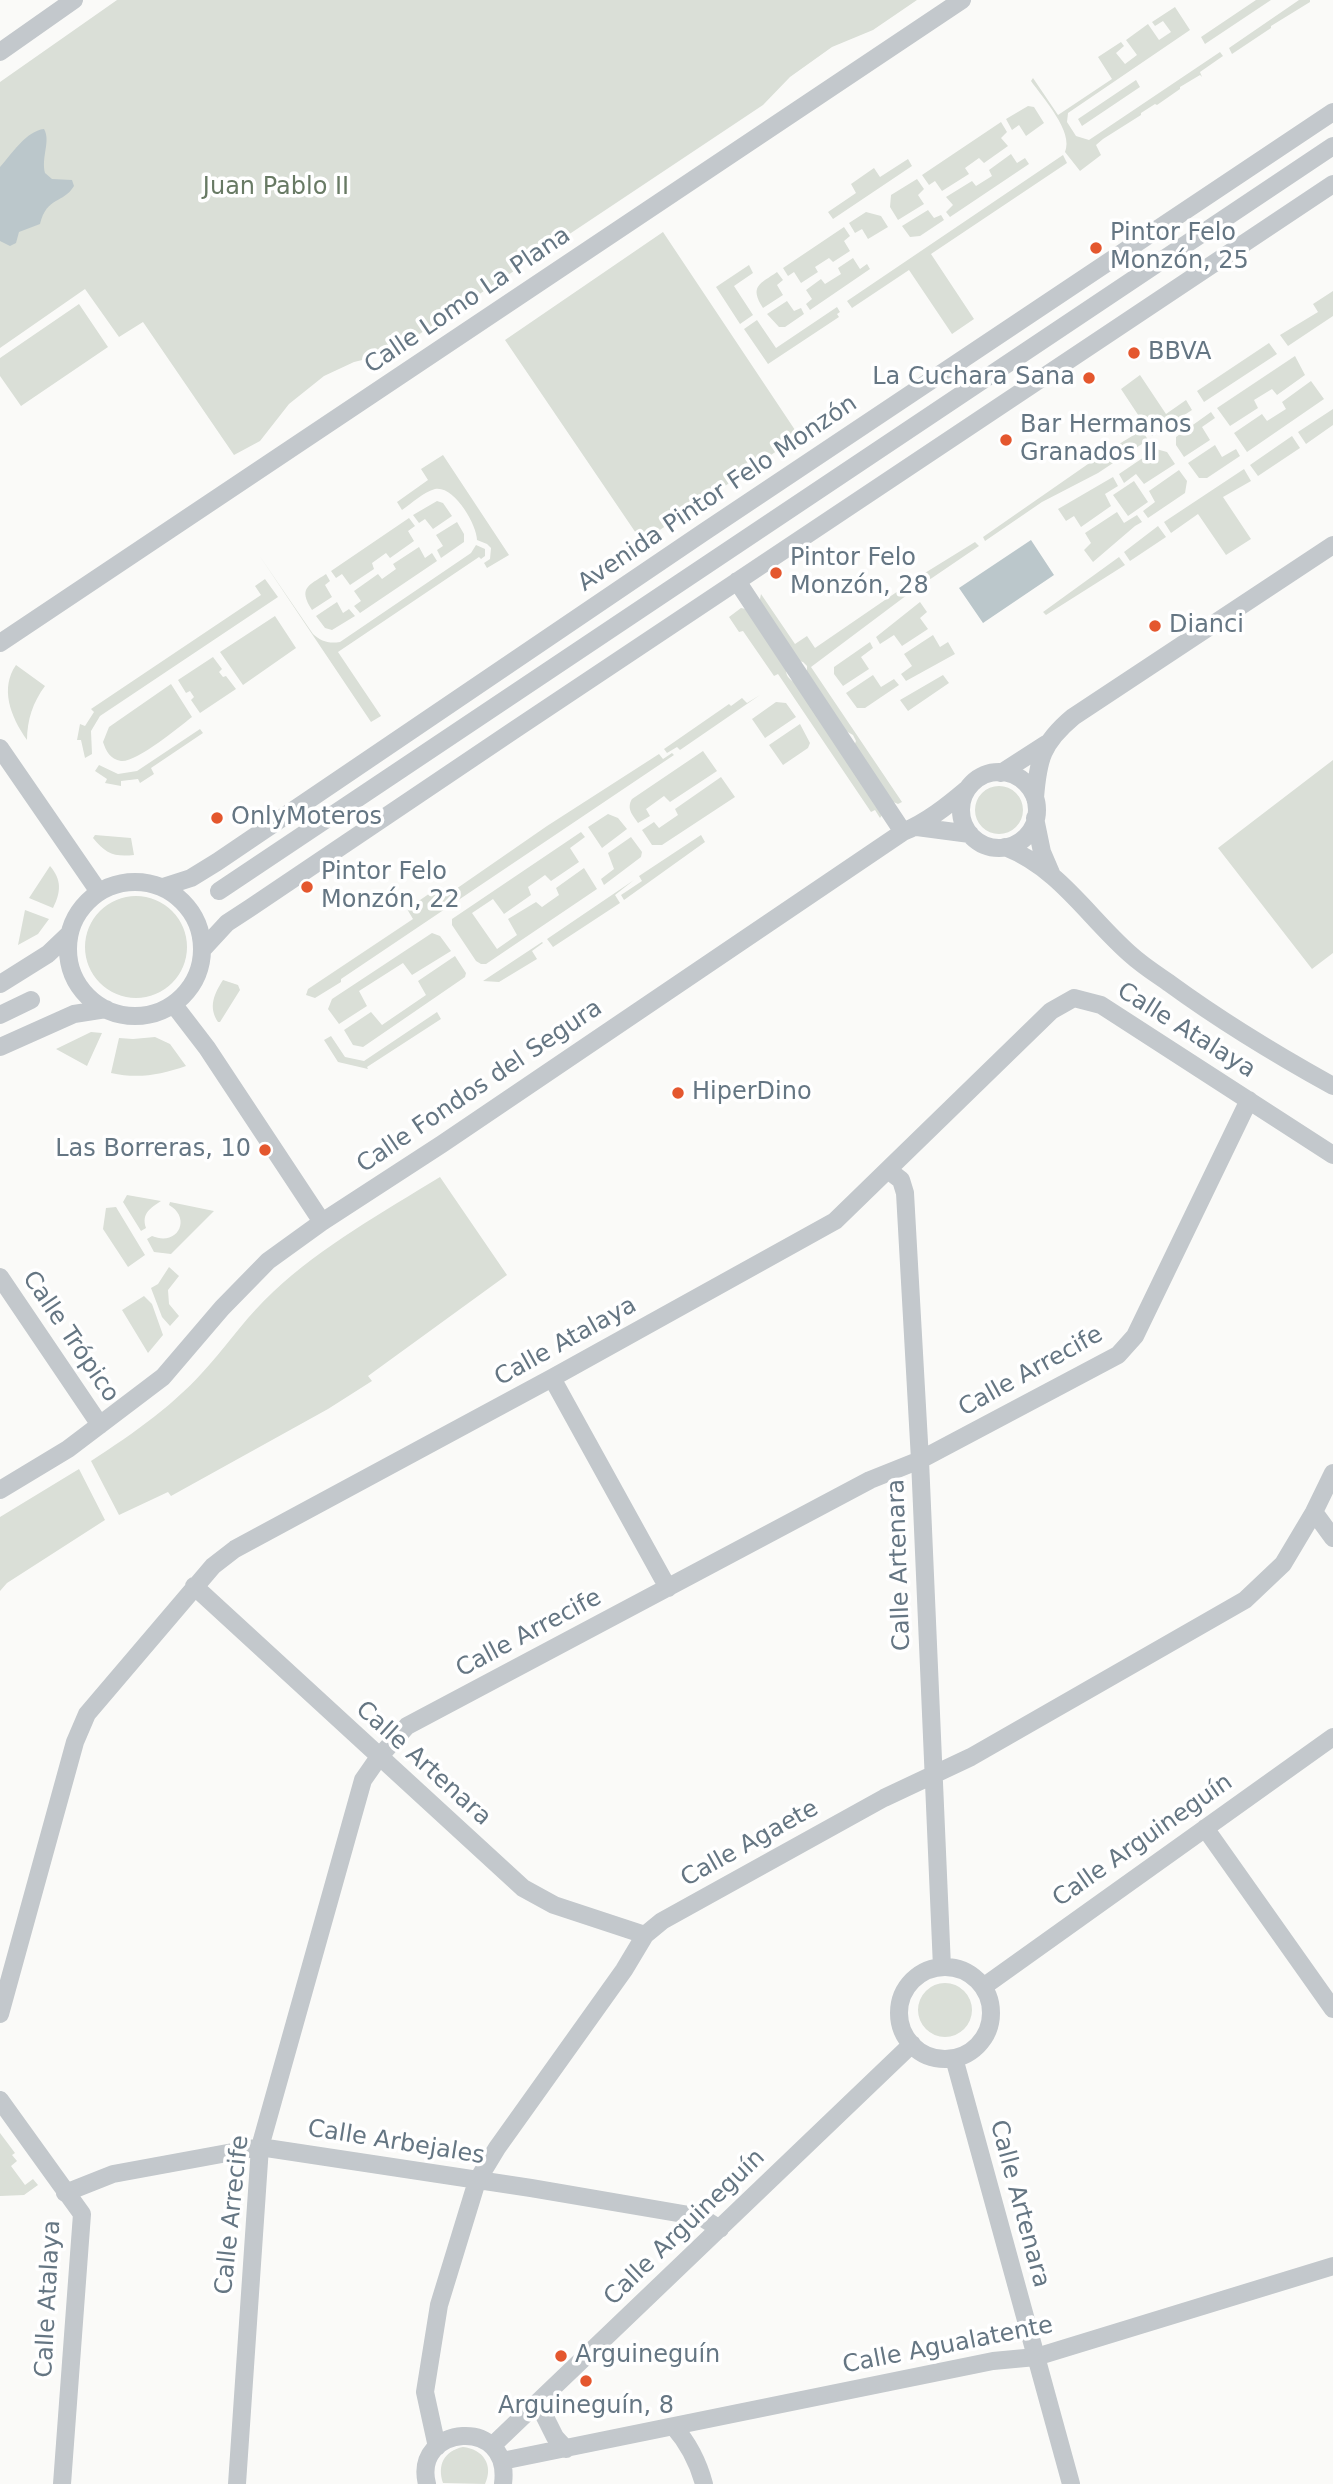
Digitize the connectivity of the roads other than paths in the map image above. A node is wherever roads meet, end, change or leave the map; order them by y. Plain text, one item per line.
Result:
1 (74, 0) edge
2 (962, 0) edge
3 (0, 52) edge
4 (1333, 112) edge
5 (1333, 146) edge
6 (1333, 184) edge
7 (1333, 545) edge
8 (737, 581) junction
9 (0, 643) edge
10 (1046, 744) junction
11 (0, 748) edge
12 (1001, 773) junction
13 (966, 790) junction
14 (1035, 798) junction
15 (1035, 818) junction
16 (910, 830) junction
17 (970, 834) junction
18 (1005, 847) junction
19 (1051, 873) junction
20 (163, 887) junction
21 (219, 891) dead end
22 (99, 892) junction
23 (69, 934) junction
24 (203, 949) junction
25 (0, 984) edge
26 (31, 1000) dead end
27 (173, 1004) junction
28 (106, 1009) junction
29 (0, 1015) edge
30 (0, 1047) edge
31 (1333, 1086) edge
32 (1249, 1100) junction
33 (1333, 1155) edge
34 (888, 1170) junction
35 (322, 1222) junction
36 (0, 1277) edge
37 (552, 1378) junction
38 (100, 1425) junction
39 (920, 1460) junction
40 (1333, 1473) edge
41 (0, 1490) edge
42 (1314, 1512) junction
43 (1333, 1538) edge
44 (194, 1586) junction
45 (668, 1588) junction
46 (1333, 1737) edge
47 (379, 1757) junction
48 (933, 1774) junction
49 (1205, 1828) junction
50 (645, 1935) junction
51 (942, 1966) junction
52 (983, 1987) junction
53 (1333, 2009) edge
54 (0, 2014) edge
55 (912, 2044) junction
56 (954, 2058) junction
57 (0, 2100) edge
58 (260, 2147) junction
59 (477, 2181) junction
60 (65, 2193) junction
61 (720, 2229) junction
62 (1333, 2266) edge
63 (1037, 2357) junction
64 (538, 2403) junction
65 (674, 2427) junction
66 (437, 2447) junction
67 (566, 2449) junction
68 (497, 2454) junction
69 (62, 2484) edge
70 (237, 2484) edge
71 (427, 2484) edge
72 (503, 2484) edge
73 (704, 2484) edge
74 (1072, 2484) edge

1 - 3 street
2 - 9 street, Calle Lomo La Plana
4 - 20 street, Avenida Pintor Felo Monzón
5 - 21 street
6 - 8 street
7 - 10 street
8 - 16 street
8 - 24 street
10 - 12 street
10 - 14 street
11 - 22 street
12 - 13 street
12 - 14 street
13 - 16 street, Calle Fondos del Segura
13 - 17 street
14 - 15 street
15 - 18 street
15 - 19 street
16 - 17 street
16 - 35 street, Calle Fondos del Segura
17 - 18 street
18 - 19 street
19 - 31 street
20 - 22 street
20 - 24 street
22 - 23 street
23 - 25 street
23 - 28 street
24 - 27 street
26 - 29 street
27 - 28 street
27 - 35 street
28 - 30 street
32 - 33 street, Calle Atalaya
32 - 34 street, Calle Atalaya
32 - 39 street, Calle Arrecife
34 - 37 street, Calle Atalaya
34 - 39 street, Calle Artenara
35 - 38 street, Calle Fondos del Segura
36 - 38 street, Calle Trópico
37 - 44 street, Calle Atalaya
37 - 45 street
38 - 41 street, Calle Fondos del Segura
39 - 45 street, Calle Arrecife
39 - 48 street, Calle Artenara
40 - 42 street, Calle Agaete
42 - 43 street
42 - 48 street, Calle Agaete
44 - 47 street, Calle Artenara
44 - 54 street, Calle Atalaya
45 - 47 street, Calle Arrecife
46 - 49 street, Calle Arguineguín
47 - 50 street, Calle Artenara
47 - 58 street, Calle Arrecife
48 - 50 street, Calle Agaete
48 - 51 street, Calle Artenara
49 - 52 street, Calle Arguineguín
49 - 53 street
50 - 59 street, Calle Agaete
51 - 52 street
51 - 55 street
52 - 56 street
55 - 56 street
55 - 61 street, Calle Arguineguín
56 - 63 street, Calle Artenara
57 - 60 street, Calle Atalaya
58 - 59 street, Calle Arbejales
58 - 60 street, Calle Arbejales
58 - 70 street, Calle Arrecife
59 - 61 street, Calle Arbejales
59 - 66 street, Calle Agaete
60 - 69 street, Calle Atalaya
61 - 64 street, Calle Arguineguín
62 - 63 street, Calle Agualatente
63 - 65 street, Calle Agualatente
63 - 74 street, Calle Artenara
64 - 67 street
64 - 68 street, Calle Arguineguín
65 - 67 street, Calle Agualatente
65 - 73 street
66 - 68 street
66 - 71 street
67 - 68 street, Calle Agualatente
68 - 72 street

